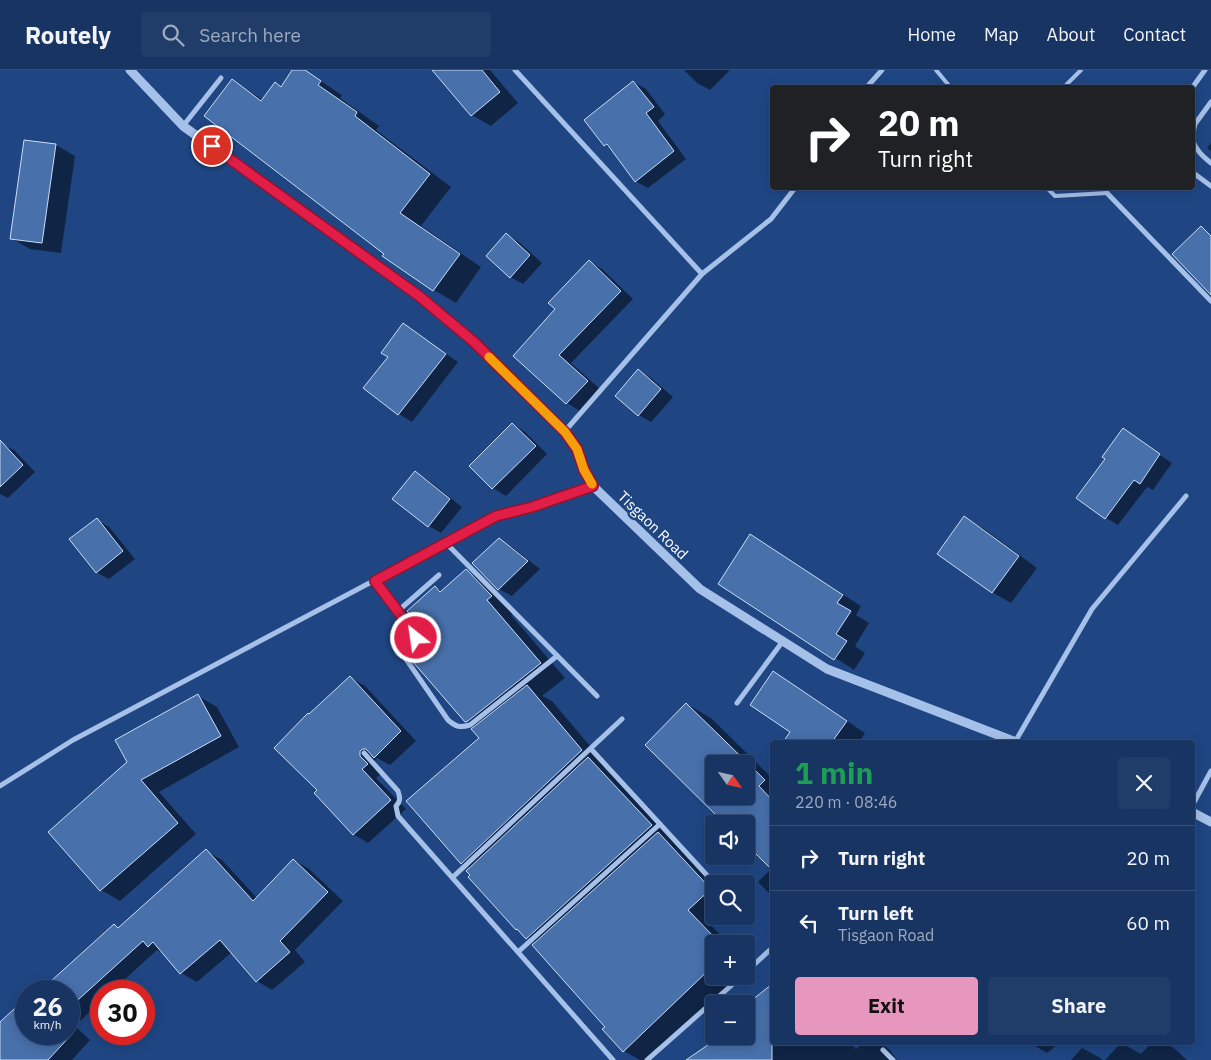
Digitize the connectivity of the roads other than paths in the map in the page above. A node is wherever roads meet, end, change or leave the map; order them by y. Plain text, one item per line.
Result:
1 (130, 70) edge
2 (515, 70) edge
3 (882, 70) edge
4 (936, 70) edge
5 (1081, 70) edge
6 (1205, 70) edge
7 (221, 78) dead end
8 (869, 85) edge
9 (948, 85) edge
10 (1066, 85) edge
11 (1194, 85) edge
12 (1211, 102) edge
13 (1195, 124) edge
14 (183, 126) junction
15 (1195, 147) edge
16 (1211, 163) edge
17 (1195, 174) edge
18 (1211, 186) edge
19 (793, 190) edge
20 (1049, 190) edge
21 (1107, 193) joint
22 (702, 274) junction
23 (1211, 300) edge
24 (565, 432) junction
25 (593, 486) junction
26 (1186, 496) dead end
27 (446, 543) junction
28 (439, 575) dead end
29 (375, 581) junction
30 (398, 611) junction
31 (783, 641) junction
32 (557, 656) junction
33 (596, 696) dead end
34 (737, 703) dead end
35 (622, 719) dead end
36 (1011, 740) edge
37 (1017, 740) edge
38 (591, 750) junction
39 (364, 753) dead end
40 (1211, 772) edge
41 (0, 786) edge
42 (1195, 801) edge
43 (1195, 814) edge
44 (1211, 822) edge
45 (660, 824) junction
46 (707, 875) edge
47 (453, 877) junction
48 (770, 950) edge
49 (518, 952) junction
50 (755, 964) edge
51 (732, 985) edge
52 (883, 1050) dead end
53 (613, 1060) edge
54 (647, 1060) edge
55 (893, 1060) edge

1 - 14 street, Tisgaon Road
2 - 22 street
3 - 8 street
4 - 9 lane
5 - 10 lane
6 - 11 street
7 - 14 street
12 - 13 street
14 - 24 street, Tisgaon Road
15 - 16 street
17 - 18 street
19 - 22 street
20 - 21 lane
21 - 23 street
22 - 24 street
24 - 25 street, Tisgaon Road
25 - 27 street
25 - 31 street, Tisgaon Road
26 - 37 street
27 - 29 street
27 - 32 street
28 - 30 street
29 - 30 street
29 - 41 street
30 - 32 street
31 - 34 street
31 - 36 street, Tisgaon Road
32 - 33 street
35 - 38 street
38 - 45 street
38 - 47 street
39 - 47 street
40 - 42 street
43 - 44 street
45 - 46 street
45 - 49 street
47 - 49 street
48 - 50 street
49 - 53 street
51 - 54 street
52 - 55 street

